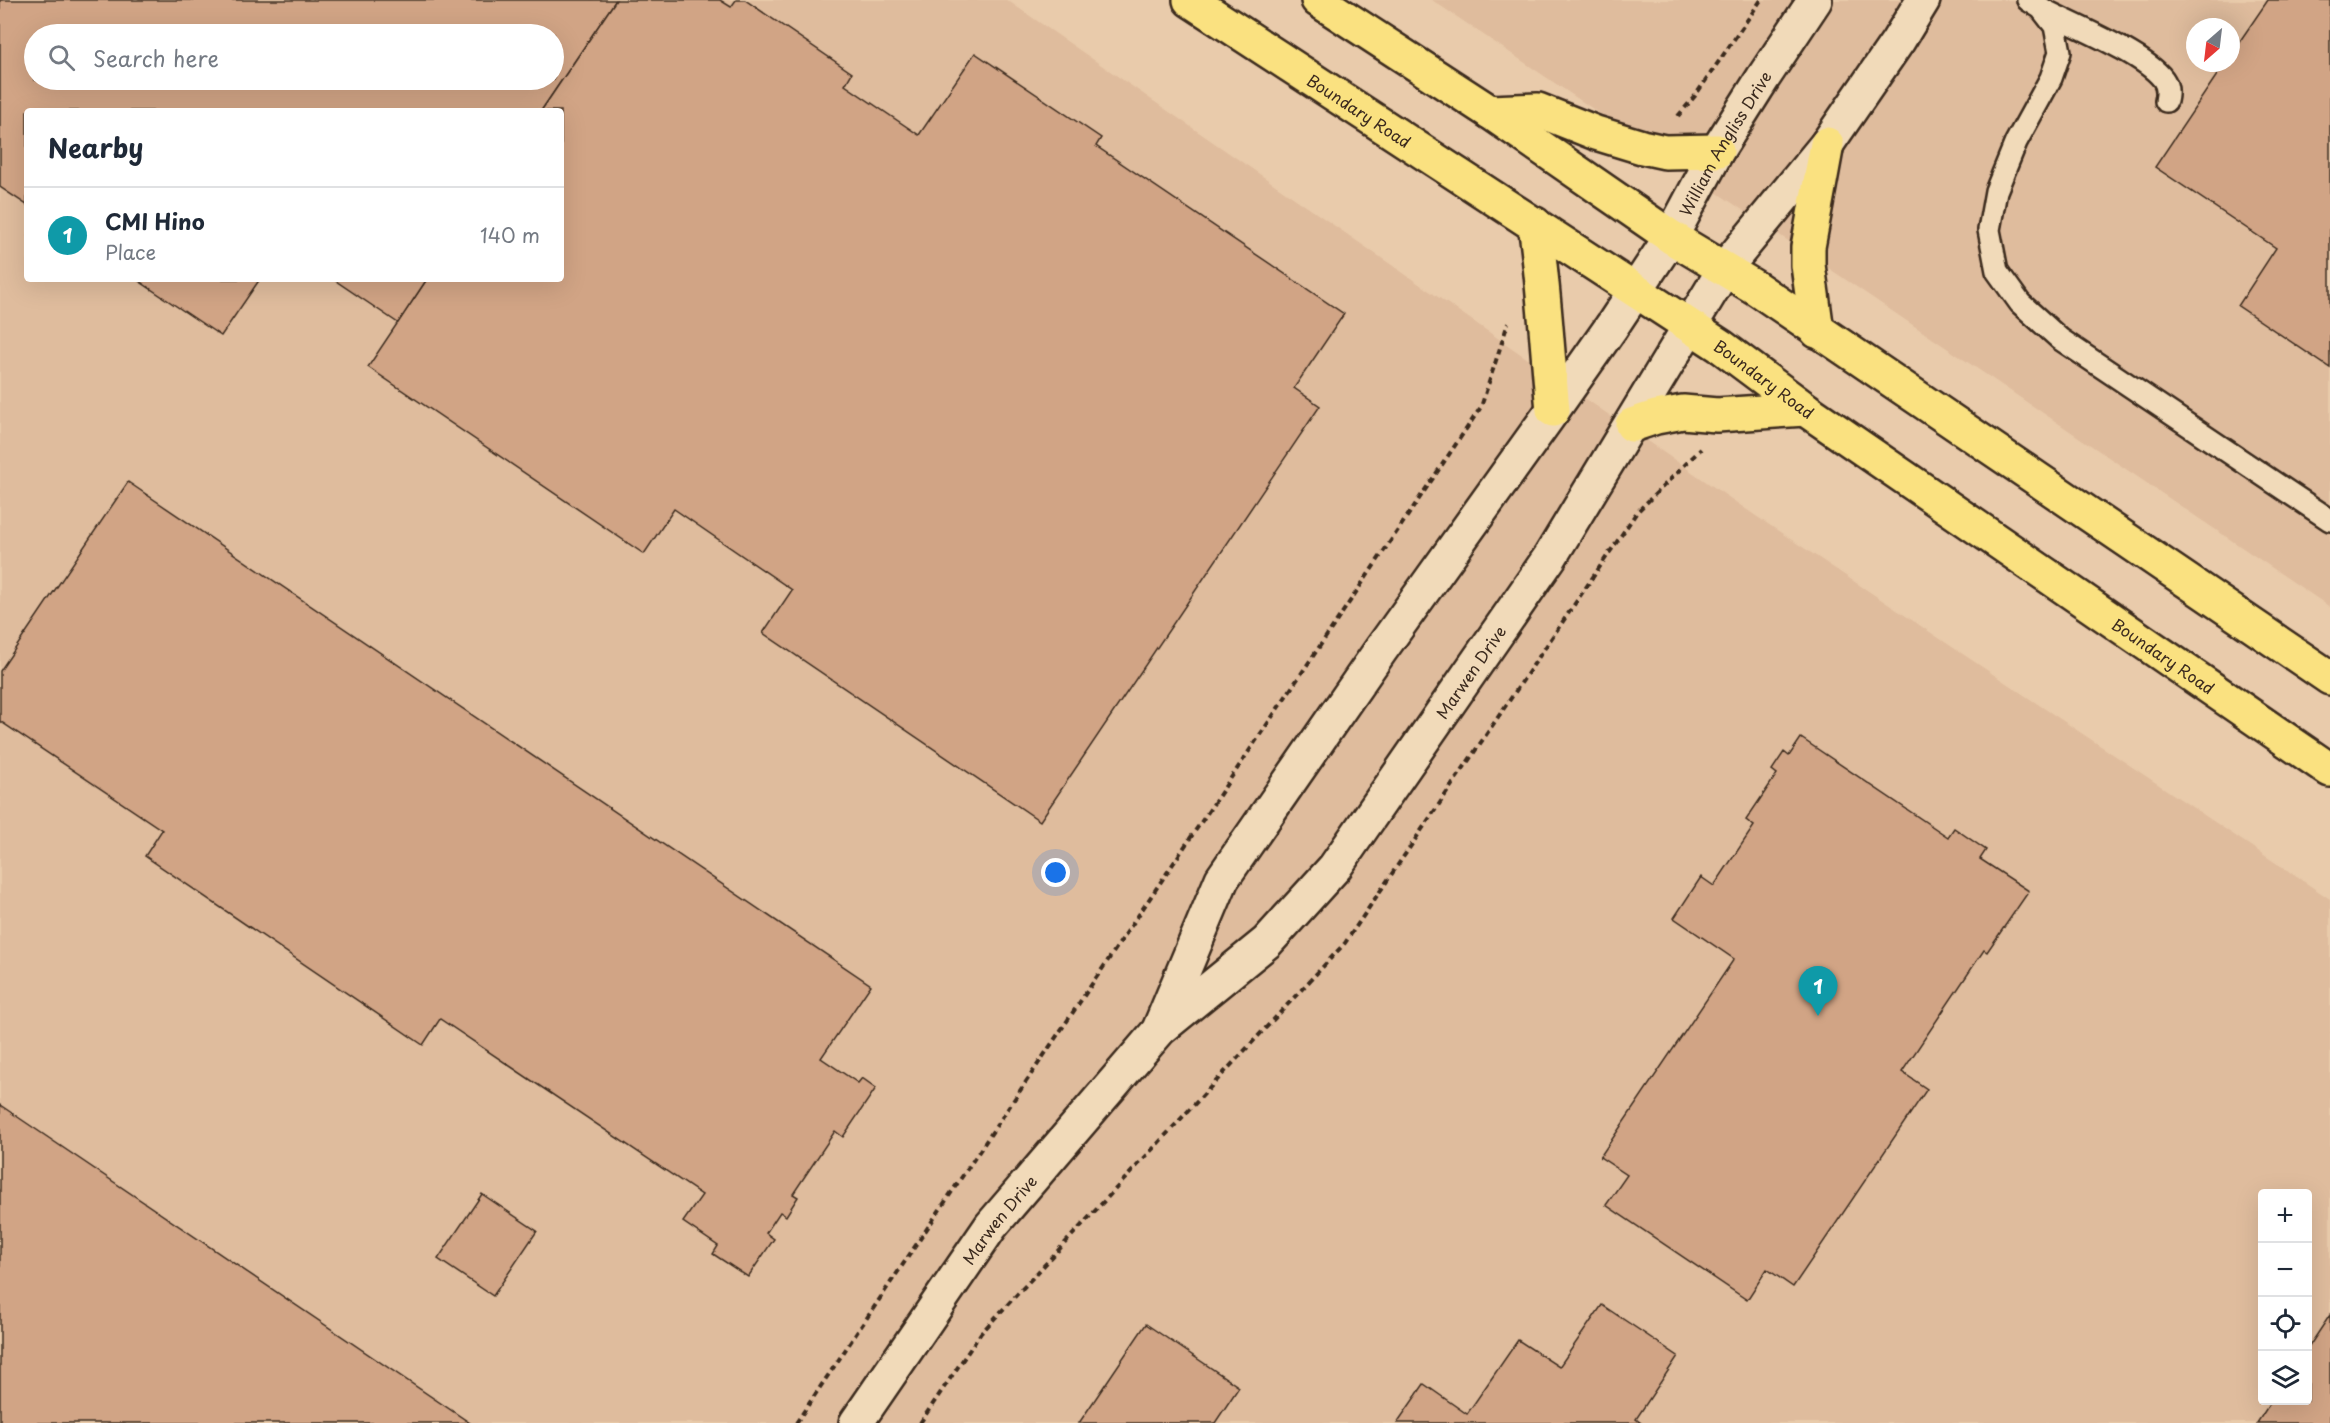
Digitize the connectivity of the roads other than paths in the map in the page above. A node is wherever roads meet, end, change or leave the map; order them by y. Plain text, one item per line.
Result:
1 (1190, 0) edge
2 (1318, 0) edge
3 (1815, 0) edge
4 (1923, 0) edge
5 (2034, 4) edge
6 (2166, 101) dead end
7 (1490, 112) junction
8 (1827, 144) junction
9 (1717, 152) junction
10 (1535, 224) junction
11 (1671, 237) junction
12 (1725, 268) junction
13 (1636, 290) junction
14 (1690, 326) junction
15 (1817, 331) junction
16 (1805, 409) junction
17 (1554, 410) junction
18 (1632, 425) junction
19 (2330, 520) edge
20 (2330, 678) edge
21 (2330, 770) edge
22 (1160, 1029) junction
23 (856, 1423) edge

1 - 10 main road, Boundary Road
2 - 7 main road
3 - 9 street, William Angliss Drive
4 - 8 street
5 - 6 lane
5 - 19 lane
7 - 9 main road
7 - 11 main road
8 - 12 street
8 - 15 main road
9 - 11 street, William Angliss Drive
10 - 13 main road, Boundary Road
10 - 17 main road
11 - 12 main road
11 - 13 street, William Angliss Drive
12 - 14 street, Marwen Drive
12 - 15 main road
13 - 14 main road, Boundary Road
13 - 17 street, Marwen Drive
14 - 16 main road, Boundary Road
14 - 18 street, Marwen Drive
15 - 20 main road
16 - 18 main road
16 - 21 main road, Boundary Road
17 - 22 street, Marwen Drive
18 - 22 street, Marwen Drive
22 - 23 street, Marwen Drive

